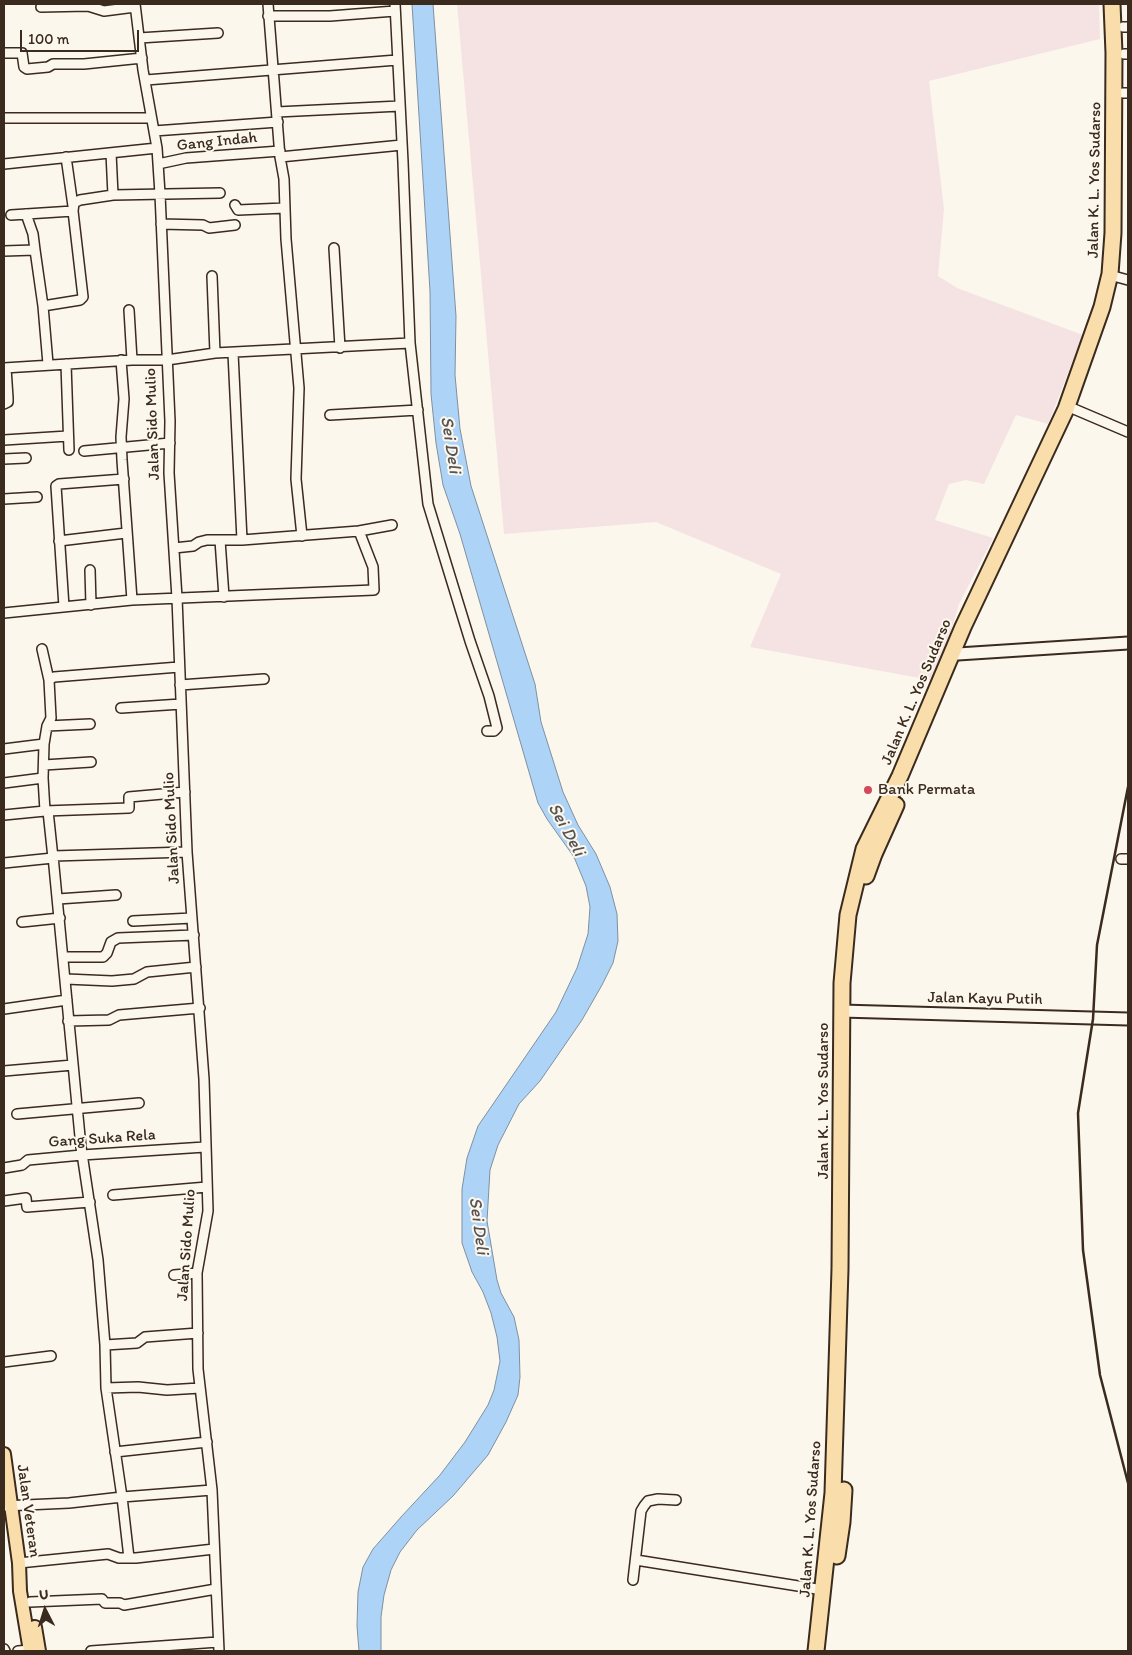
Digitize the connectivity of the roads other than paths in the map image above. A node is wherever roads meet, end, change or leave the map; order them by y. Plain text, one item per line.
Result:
1 (268, 4) edge
2 (1112, 4) edge
3 (1122, 4) edge
4 (135, 6) edge
5 (41, 7) dead end
6 (395, 7) edge
7 (268, 16) junction
8 (1126, 27) edge
9 (218, 32) dead end
10 (139, 38) junction
11 (4, 53) edge
12 (1126, 54) edge
13 (142, 58) junction
14 (397, 60) junction
15 (274, 70) junction
16 (146, 80) junction
17 (1126, 93) edge
18 (400, 106) junction
19 (277, 112) junction
20 (4, 118) edge
21 (151, 118) junction
22 (278, 122) junction
23 (154, 131) junction
24 (402, 145) junction
25 (157, 148) junction
26 (111, 153) junction
27 (280, 154) junction
28 (66, 157) junction
29 (4, 164) edge
30 (158, 164) junction
31 (220, 193) dead end
32 (160, 194) junction
33 (113, 195) junction
34 (235, 205) dead end
35 (285, 208) junction
36 (73, 209) junction
37 (26, 214) junction
38 (11, 215) dead end
39 (162, 224) junction
40 (235, 226) dead end
41 (334, 248) dead end
42 (35, 250) junction
43 (4, 252) edge
44 (212, 276) dead end
45 (1122, 278) edge
46 (43, 306) junction
47 (129, 310) dead end
48 (410, 343) junction
49 (340, 348) junction
50 (295, 349) junction
51 (216, 353) junction
52 (233, 353) junction
53 (121, 360) junction
54 (132, 360) junction
55 (167, 360) junction
56 (48, 364) junction
57 (66, 364) junction
58 (5, 368) edge
59 (4, 404) edge
60 (1074, 409) junction
61 (418, 410) junction
62 (330, 415) dead end
63 (1128, 432) edge
64 (68, 436) junction
65 (4, 440) edge
66 (170, 443) junction
67 (122, 447) junction
68 (69, 450) dead end
69 (84, 451) dead end
70 (26, 458) dead end
71 (4, 459) edge
72 (124, 479) junction
73 (37, 497) dead end
74 (4, 499) edge
75 (392, 525) dead end
76 (359, 531) junction
77 (126, 533) junction
78 (302, 536) junction
79 (220, 540) junction
80 (242, 540) junction
81 (59, 541) junction
82 (174, 548) junction
83 (90, 570) dead end
84 (224, 597) junction
85 (177, 598) junction
86 (132, 600) junction
87 (91, 605) junction
88 (64, 607) junction
89 (4, 613) edge
90 (1128, 643) edge
91 (42, 649) dead end
92 (955, 653) junction
93 (179, 667) junction
94 (264, 679) dead end
95 (48, 680) junction
96 (180, 685) junction
97 (181, 704) junction
98 (121, 708) dead end
99 (90, 724) dead end
100 (47, 726) junction
101 (487, 731) dead end
102 (44, 744) junction
103 (4, 749) edge
104 (91, 762) dead end
105 (44, 765) junction
106 (43, 778) junction
107 (4, 783) edge
108 (186, 792) junction
109 (47, 811) junction
110 (4, 815) edge
111 (187, 852) junction
112 (53, 857) junction
113 (4, 863) edge
114 (116, 895) dead end
115 (58, 899) junction
116 (60, 918) junction
117 (192, 918) junction
118 (133, 921) dead end
119 (22, 922) dead end
120 (194, 935) junction
121 (64, 957) junction
122 (196, 967) junction
123 (66, 979) junction
124 (67, 1000) junction
125 (200, 1008) junction
126 (4, 1009) edge
127 (846, 1011) junction
128 (1128, 1019) edge
129 (68, 1021) junction
130 (73, 1065) junction
131 (4, 1072) edge
132 (139, 1103) dead end
133 (78, 1108) junction
134 (17, 1114) dead end
135 (205, 1147) junction
136 (82, 1155) junction
137 (4, 1168) edge
138 (207, 1187) junction
139 (113, 1195) dead end
140 (4, 1201) edge
141 (90, 1202) junction
142 (197, 1273) junction
143 (174, 1275) dead end
144 (198, 1334) junction
145 (105, 1345) junction
146 (51, 1356) dead end
147 (4, 1362) edge
148 (106, 1388) junction
149 (200, 1388) junction
150 (207, 1442) junction
151 (115, 1452) junction
152 (4, 1454) edge
153 (212, 1490) junction
154 (122, 1497) junction
155 (676, 1500) dead end
156 (8, 1506) edge
157 (214, 1550) junction
158 (129, 1558) junction
159 (636, 1560) junction
160 (20, 1568) junction
161 (633, 1580) dead end
162 (216, 1589) junction
163 (823, 1590) junction
164 (30, 1602) junction
165 (219, 1646) edge
166 (29, 1651) edge
167 (91, 1651) edge
168 (816, 1651) edge
169 (826, 1651) edge

1 - 7 street
2 - 92 highway, Jalan K. L. Yos Sudarso
3 - 8 highway, Jalan K. L. Yos Sudarso
4 - 5 street
4 - 10 street, Jalan Sido Mulio
6 - 7 street
6 - 14 street
7 - 15 street
8 - 12 highway, Jalan K. L. Yos Sudarso
9 - 10 street
10 - 13 street, Jalan Sido Mulio
11 - 13 street
12 - 17 highway, Jalan K. L. Yos Sudarso
13 - 16 street, Jalan Sido Mulio
14 - 15 street
14 - 18 street
15 - 16 street
15 - 19 street
16 - 21 street, Jalan Sido Mulio
17 - 45 highway, Jalan K. L. Yos Sudarso
18 - 19 street
18 - 24 street
19 - 22 street
20 - 21 street
21 - 23 street, Jalan Sido Mulio
22 - 23 street
22 - 27 street
23 - 25 street, Jalan Sido Mulio
24 - 27 street, Gang Indah
24 - 48 street
25 - 26 street
25 - 30 street, Jalan Sido Mulio
26 - 28 street
26 - 33 street
27 - 30 street, Gang Indah
27 - 35 street
28 - 29 street
28 - 36 street
30 - 32 street, Jalan Sido Mulio
31 - 32 street
32 - 33 street
32 - 39 street, Jalan Sido Mulio
33 - 36 street
34 - 35 street
35 - 50 street
36 - 37 street
36 - 46 street
37 - 38 street
37 - 42 street
39 - 40 street
39 - 55 street, Jalan Sido Mulio
41 - 49 street
42 - 43 street
42 - 46 street
44 - 51 street
45 - 60 highway, Jalan K. L. Yos Sudarso
46 - 56 street
47 - 54 street
48 - 49 street
48 - 61 street
49 - 50 street
50 - 52 street
50 - 78 street
51 - 52 street
51 - 55 street
52 - 80 street
53 - 54 street
53 - 57 street
53 - 67 street
54 - 55 street
55 - 66 street, Jalan Sido Mulio
56 - 57 street
56 - 58 street
57 - 64 street
58 - 59 street
60 - 63 street
60 - 92 highway, Jalan K. L. Yos Sudarso
61 - 62 street
61 - 101 street
64 - 65 street
64 - 68 street
66 - 67 street
66 - 82 street, Jalan Sido Mulio
67 - 69 street
67 - 72 street
70 - 71 street
72 - 77 street
72 - 81 street
73 - 74 street
75 - 76 street
76 - 78 street
76 - 84 street
77 - 81 street
77 - 86 street
78 - 80 street
79 - 80 street
79 - 82 street
79 - 84 street
81 - 88 street
82 - 85 street, Jalan Sido Mulio
83 - 87 street
84 - 85 street
85 - 86 street
85 - 93 street, Jalan Sido Mulio
86 - 87 street
87 - 88 street
88 - 89 street
90 - 92 street
91 - 95 street
92 - 127 highway, Jalan K. L. Yos Sudarso
93 - 95 street
93 - 96 street, Jalan Sido Mulio
94 - 96 street
95 - 100 street
96 - 97 street, Jalan Sido Mulio
97 - 98 street
97 - 108 street, Jalan Sido Mulio
99 - 100 street
100 - 102 street
102 - 103 street
102 - 105 street
104 - 105 street
105 - 106 street
106 - 107 street
106 - 109 street
108 - 109 street
108 - 111 street, Jalan Sido Mulio
109 - 110 street
109 - 112 street
111 - 112 street
111 - 117 street, Jalan Sido Mulio
112 - 113 street
112 - 115 street
114 - 115 street
115 - 116 street
116 - 119 street
116 - 121 street
117 - 118 street
117 - 120 street, Jalan Sido Mulio
120 - 121 street
120 - 122 street, Jalan Sido Mulio
121 - 123 street
122 - 123 street
122 - 125 street, Jalan Sido Mulio
123 - 124 street
124 - 126 street
124 - 129 street
125 - 129 street
125 - 135 street, Jalan Sido Mulio
127 - 128 street, Jalan Kayu Putih
127 - 163 highway, Jalan K. L. Yos Sudarso
127 - 169 highway, Jalan K. L. Yos Sudarso
129 - 130 street
130 - 131 street
130 - 133 street
132 - 133 street
133 - 134 street
133 - 136 street
135 - 136 street, Gang Suka Rela
135 - 138 street, Jalan Sido Mulio
136 - 137 street, Gang Suka Rela
136 - 141 street
138 - 139 street
138 - 142 street, Jalan Sido Mulio
140 - 141 street
141 - 145 street
142 - 143 street
142 - 144 street, Jalan Sido Mulio
144 - 145 street
144 - 149 street, Jalan Sido Mulio
145 - 148 street
146 - 147 street
148 - 149 street
148 - 151 street
149 - 150 street, Jalan Sido Mulio
150 - 151 street
150 - 153 street, Jalan Sido Mulio
151 - 154 street
152 - 156 main road, Jalan Veteran
153 - 154 street
153 - 157 street, Jalan Sido Mulio
154 - 156 street
154 - 158 street
155 - 159 street
156 - 160 main road, Jalan Veteran
157 - 158 street
157 - 162 street, Jalan Sido Mulio
158 - 160 street
159 - 161 street
159 - 163 street
160 - 164 main road, Jalan Veteran
160 - 166 main road, Jalan Veteran
162 - 164 street
162 - 165 street, Jalan Sido Mulio
163 - 168 highway, Jalan K. L. Yos Sudarso
164 - 166 main road, Jalan Veteran
165 - 167 street

